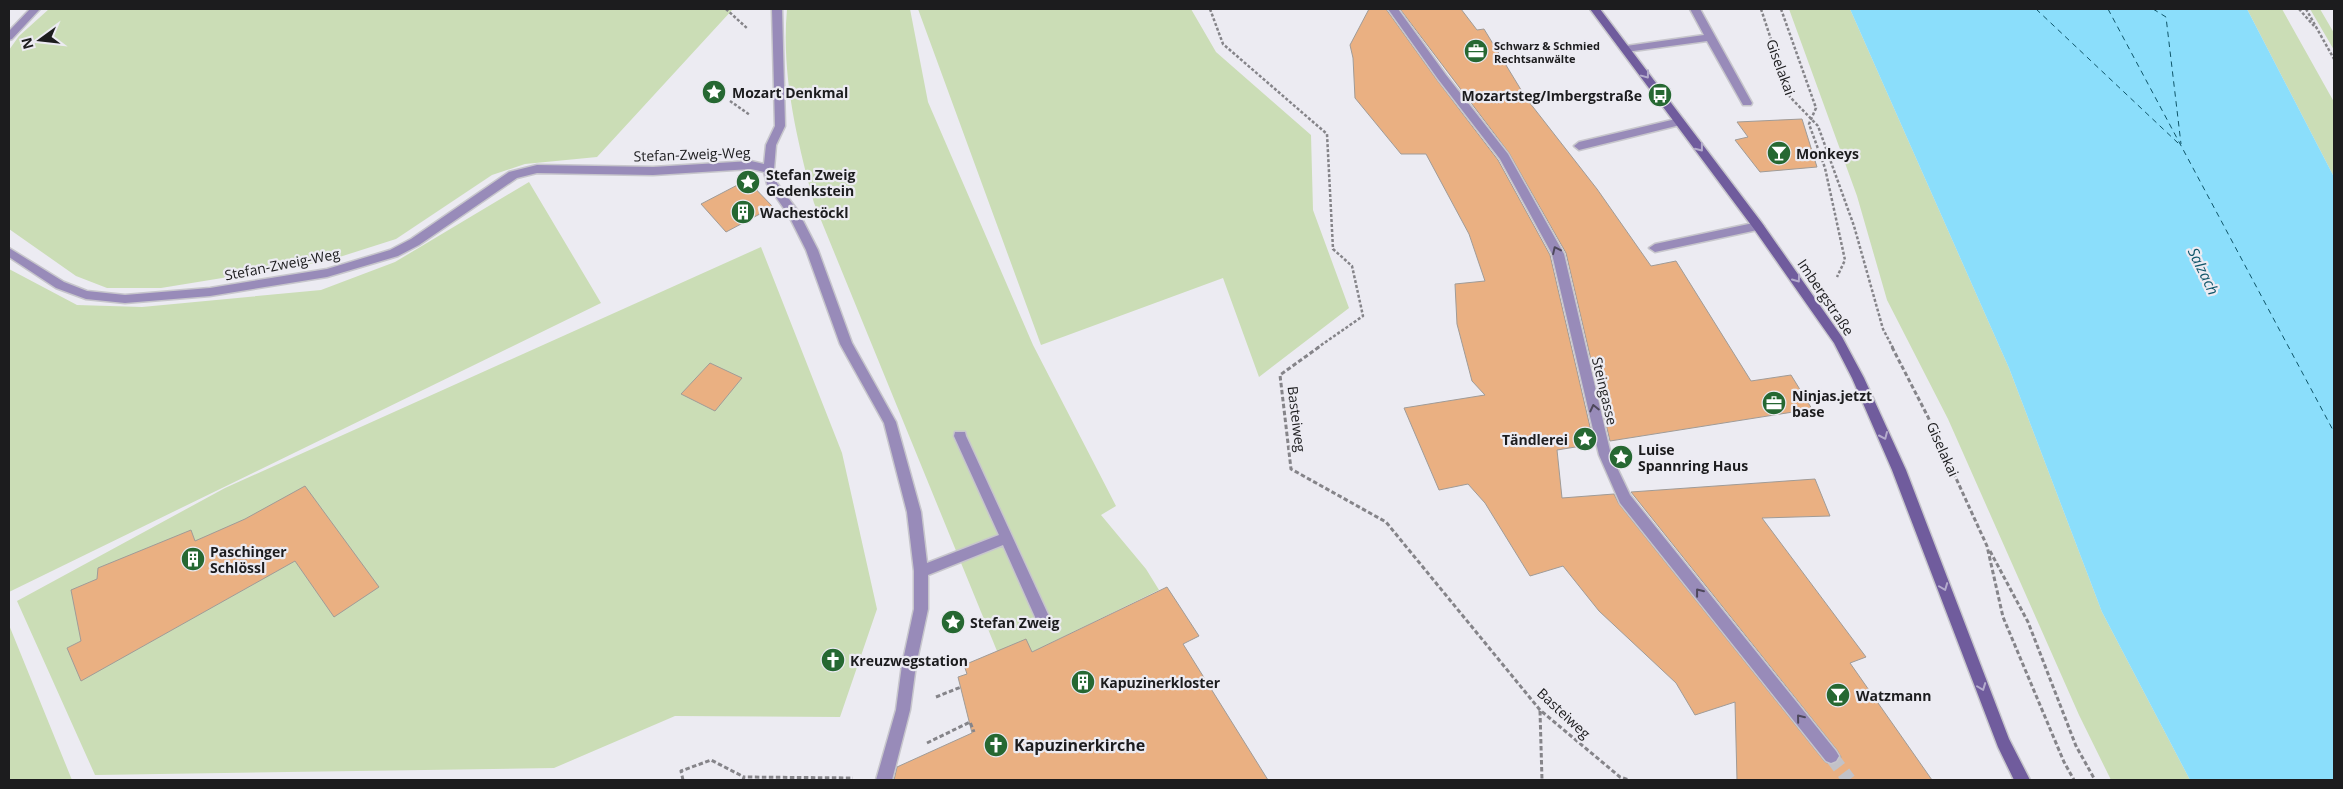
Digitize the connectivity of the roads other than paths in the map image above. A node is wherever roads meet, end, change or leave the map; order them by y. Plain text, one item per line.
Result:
1 (35, 9) edge
2 (778, 9) edge
3 (1393, 9) edge
4 (1595, 9) edge
5 (1695, 9) edge
6 (9, 37) edge
7 (1710, 38) junction
8 (1626, 48) junction
9 (1747, 102) dead end
10 (1680, 122) junction
11 (1579, 146) dead end
12 (769, 169) junction
13 (1758, 226) junction
14 (1655, 248) dead end
15 (9, 252) edge
16 (960, 436) dead end
17 (1006, 538) junction
18 (921, 571) junction
19 (1045, 623) dead end
20 (1831, 756) tunnel mouth
21 (885, 779) edge
22 (2022, 780) edge

1 - 6 street
2 - 12 street
20 -> 3 street, Steingasse
4 - 8 main road, Imbergstraße
5 - 7 street
7 - 8 street
7 - 9 street
8 -> 10 main road, Imbergstraße
10 - 11 street
10 -> 13 main road, Imbergstraße
12 - 15 street, Stefan-Zweig-Weg
12 - 18 street, Stefan-Zweig-Weg
13 - 14 street
13 -> 22 main road, Imbergstraße
16 - 17 street
17 - 18 street
17 - 19 street
18 - 21 street, Stefan-Zweig-Weg

